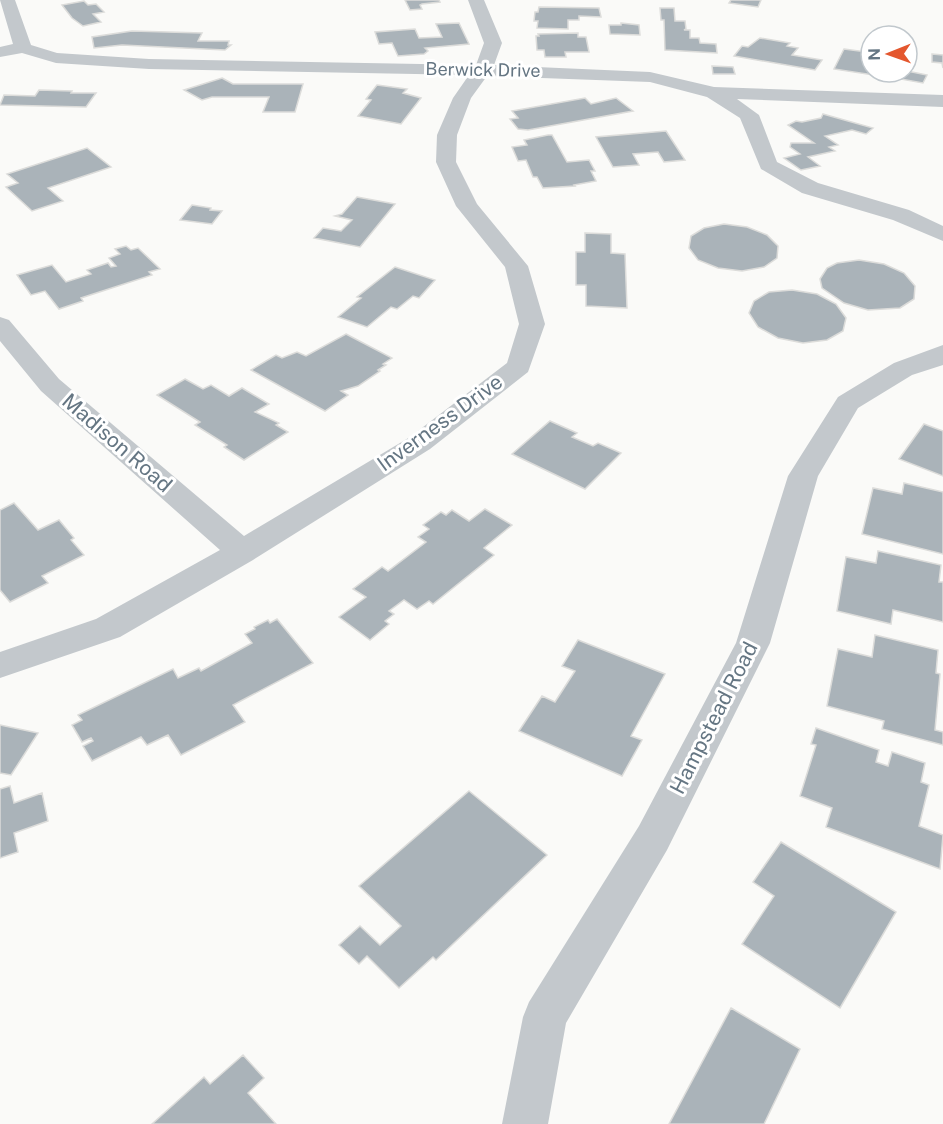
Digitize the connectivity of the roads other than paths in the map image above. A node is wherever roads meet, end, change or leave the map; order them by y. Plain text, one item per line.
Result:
1 (7, 0) edge
2 (476, 0) edge
3 (23, 48) junction
4 (0, 52) edge
5 (483, 69) junction
6 (714, 93) junction
7 (943, 101) edge
8 (943, 234) edge
9 (0, 325) edge
10 (942, 357) edge
11 (242, 552) junction
12 (0, 665) edge
13 (525, 1124) edge

1 - 3 street
2 - 5 street, Inverness Drive
3 - 4 street
3 - 5 street, Berwick Drive
5 - 6 street, Berwick Drive
5 - 11 street, Inverness Drive
6 - 7 street, Berwick Drive
6 - 8 street
9 - 11 street, Madison Road
10 - 13 street, Hampstead Road
11 - 12 street, Inverness Drive

